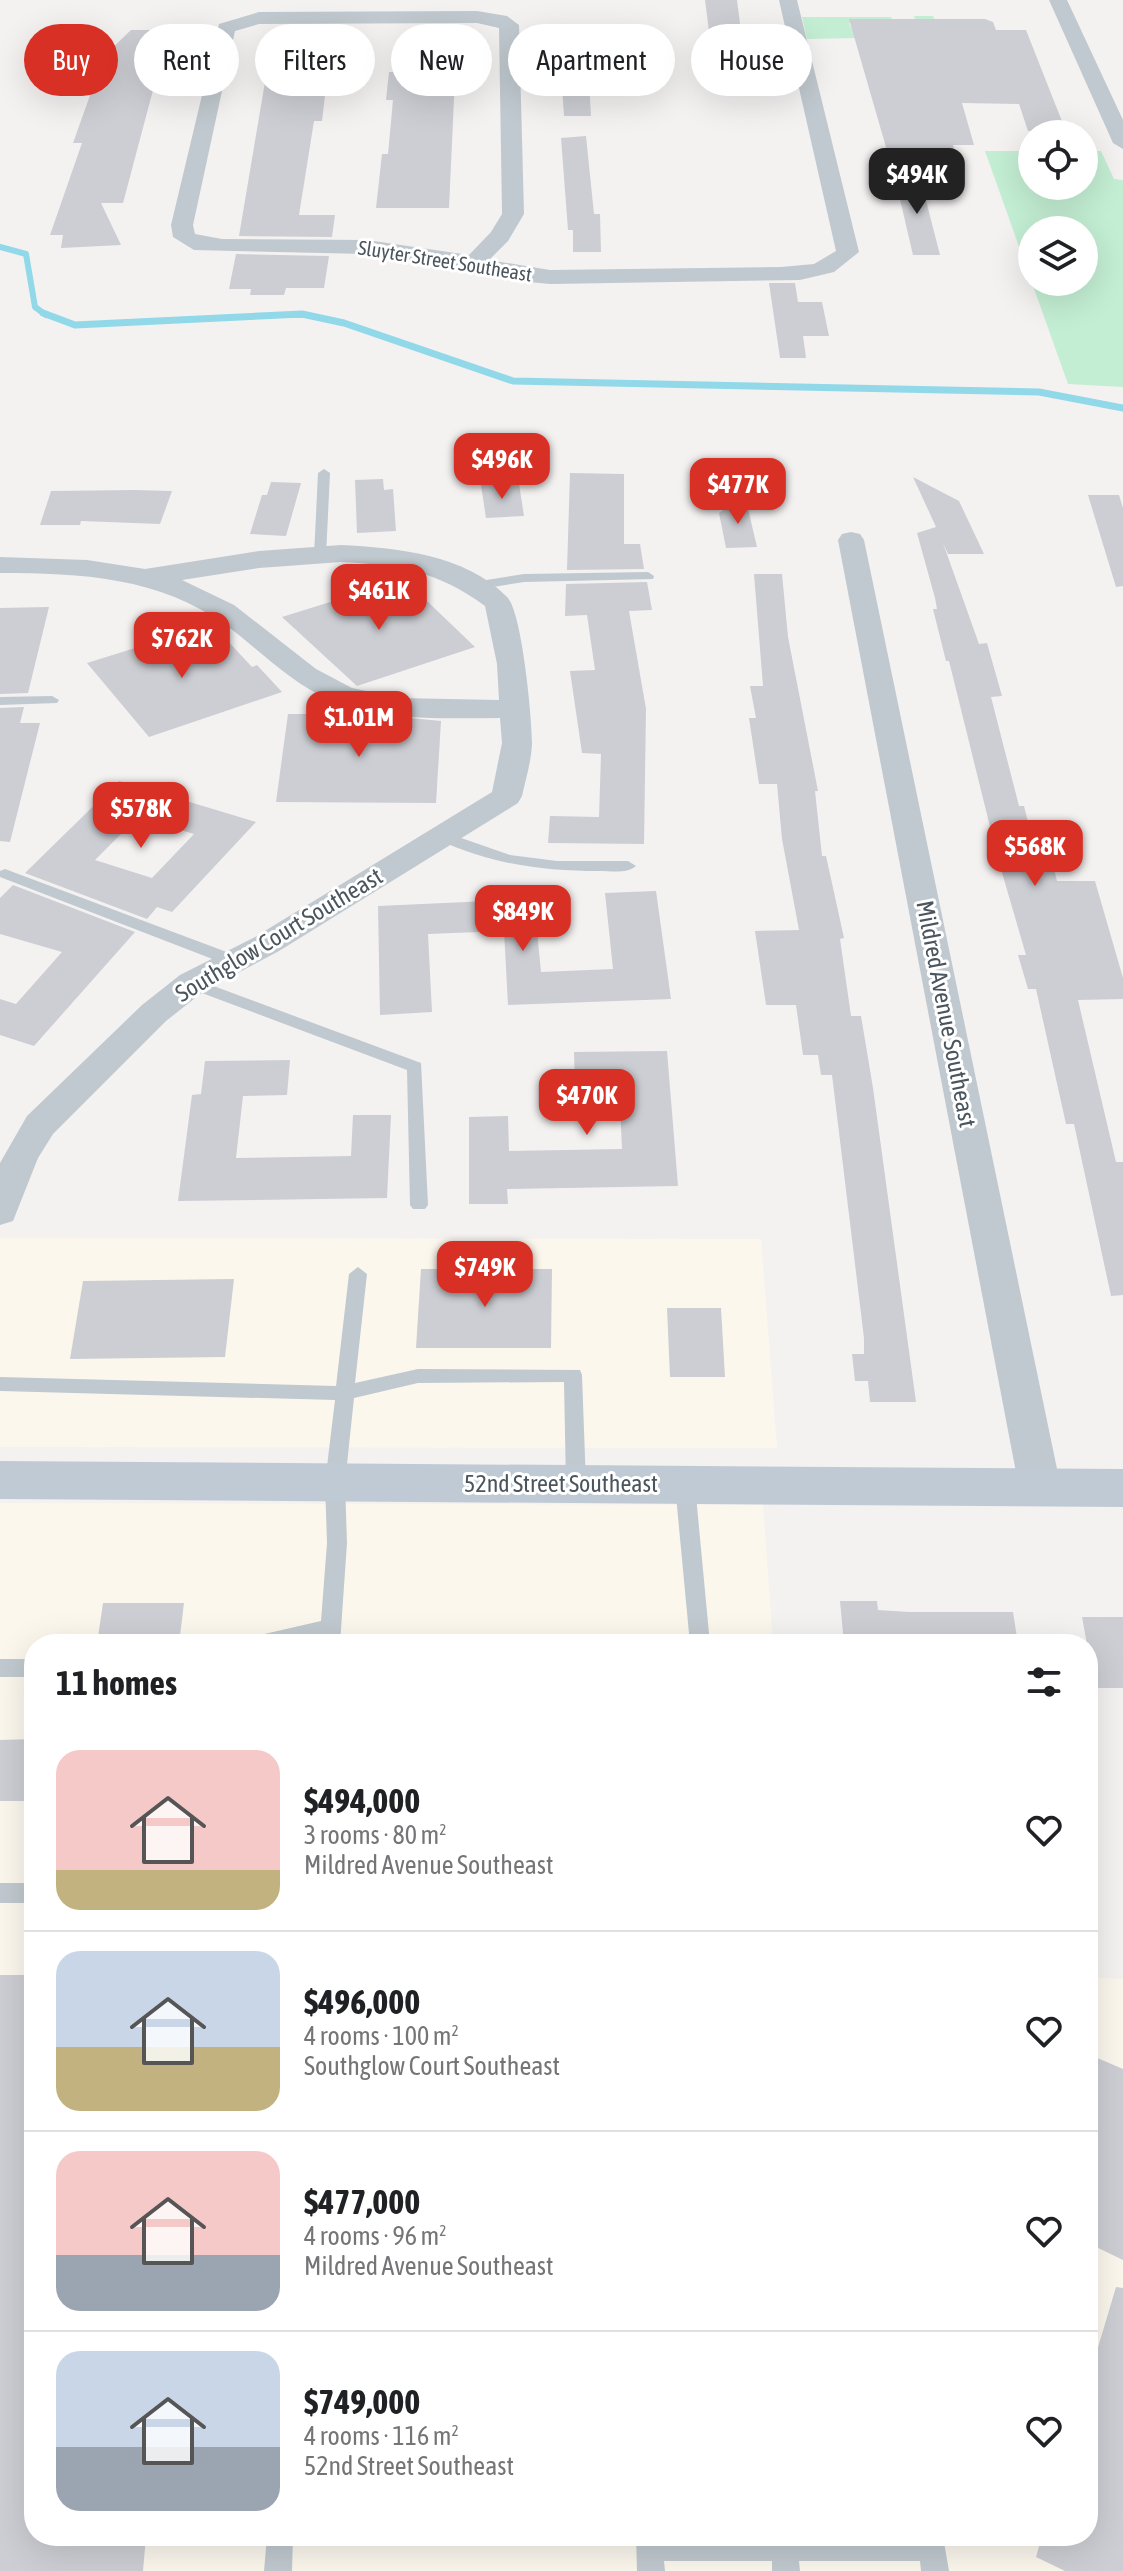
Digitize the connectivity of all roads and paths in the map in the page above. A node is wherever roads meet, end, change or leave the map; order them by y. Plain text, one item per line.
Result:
1 (788, 0) edge
2 (1058, 0) edge
3 (342, 8) edge
4 (1123, 143) edge
5 (474, 263) junction
6 (324, 473) dead end
7 (851, 540) dead end
8 (320, 556) junction
9 (0, 565) edge
10 (648, 576) dead end
11 (140, 578) junction
12 (474, 586) junction
13 (52, 700) dead end
14 (0, 701) edge
15 (514, 709) junction
16 (444, 837) junction
17 (628, 866) dead end
18 (5, 874) dead end
19 (234, 961) junction
20 (192, 983) junction
21 (419, 1205) dead end
22 (1, 1207) edge
23 (358, 1274) dead end
24 (0, 1384) edge
25 (345, 1393) junction
26 (0, 1480) edge
27 (335, 1483) junction
28 (576, 1485) junction
29 (685, 1485) junction
30 (1040, 1488) junction
31 (1123, 1488) edge
32 (330, 1634) edge
33 (699, 1634) edge
34 (0, 1668) edge
35 (24, 1668) edge
36 (0, 1893) edge
37 (24, 1893) edge
38 (279, 2546) edge
39 (784, 2551) edge
40 (932, 2551) edge
41 (650, 2552) edge
42 (278, 2571) edge

1 - 5 street, Sluyter Street Southeast
2 - 4 street
3 - 5 street
3 - 5 street, Sluyter Street Southeast
6 - 8 lane
7 - 30 street, Mildred Avenue Southeast
8 - 11 street, Southglow Court Southeast
8 - 12 street, Southglow Court Southeast
9 - 11 street
10 - 12 lane
11 - 15 street
12 - 15 street, Southglow Court Southeast
13 - 14 lane
15 - 16 street, Southglow Court Southeast
16 - 17 lane
16 - 19 street, Southglow Court Southeast
18 - 19 lane
19 - 20 street, Southglow Court Southeast
20 - 21 lane
20 - 22 street, Southglow Court Southeast
23 - 25 lane
24 - 25 lane
25 - 27 lane
25 - 28 lane
26 - 27 main road, 52nd Street Southeast
27 - 28 main road, 52nd Street Southeast
27 - 32 lane
28 - 29 main road, 52nd Street Southeast
29 - 30 main road, 52nd Street Southeast
29 - 33 lane
30 - 31 main road, 52nd Street Southeast
34 - 35 lane
36 - 37 lane
38 - 42 lane
39 - 40 lane
39 - 41 lane

